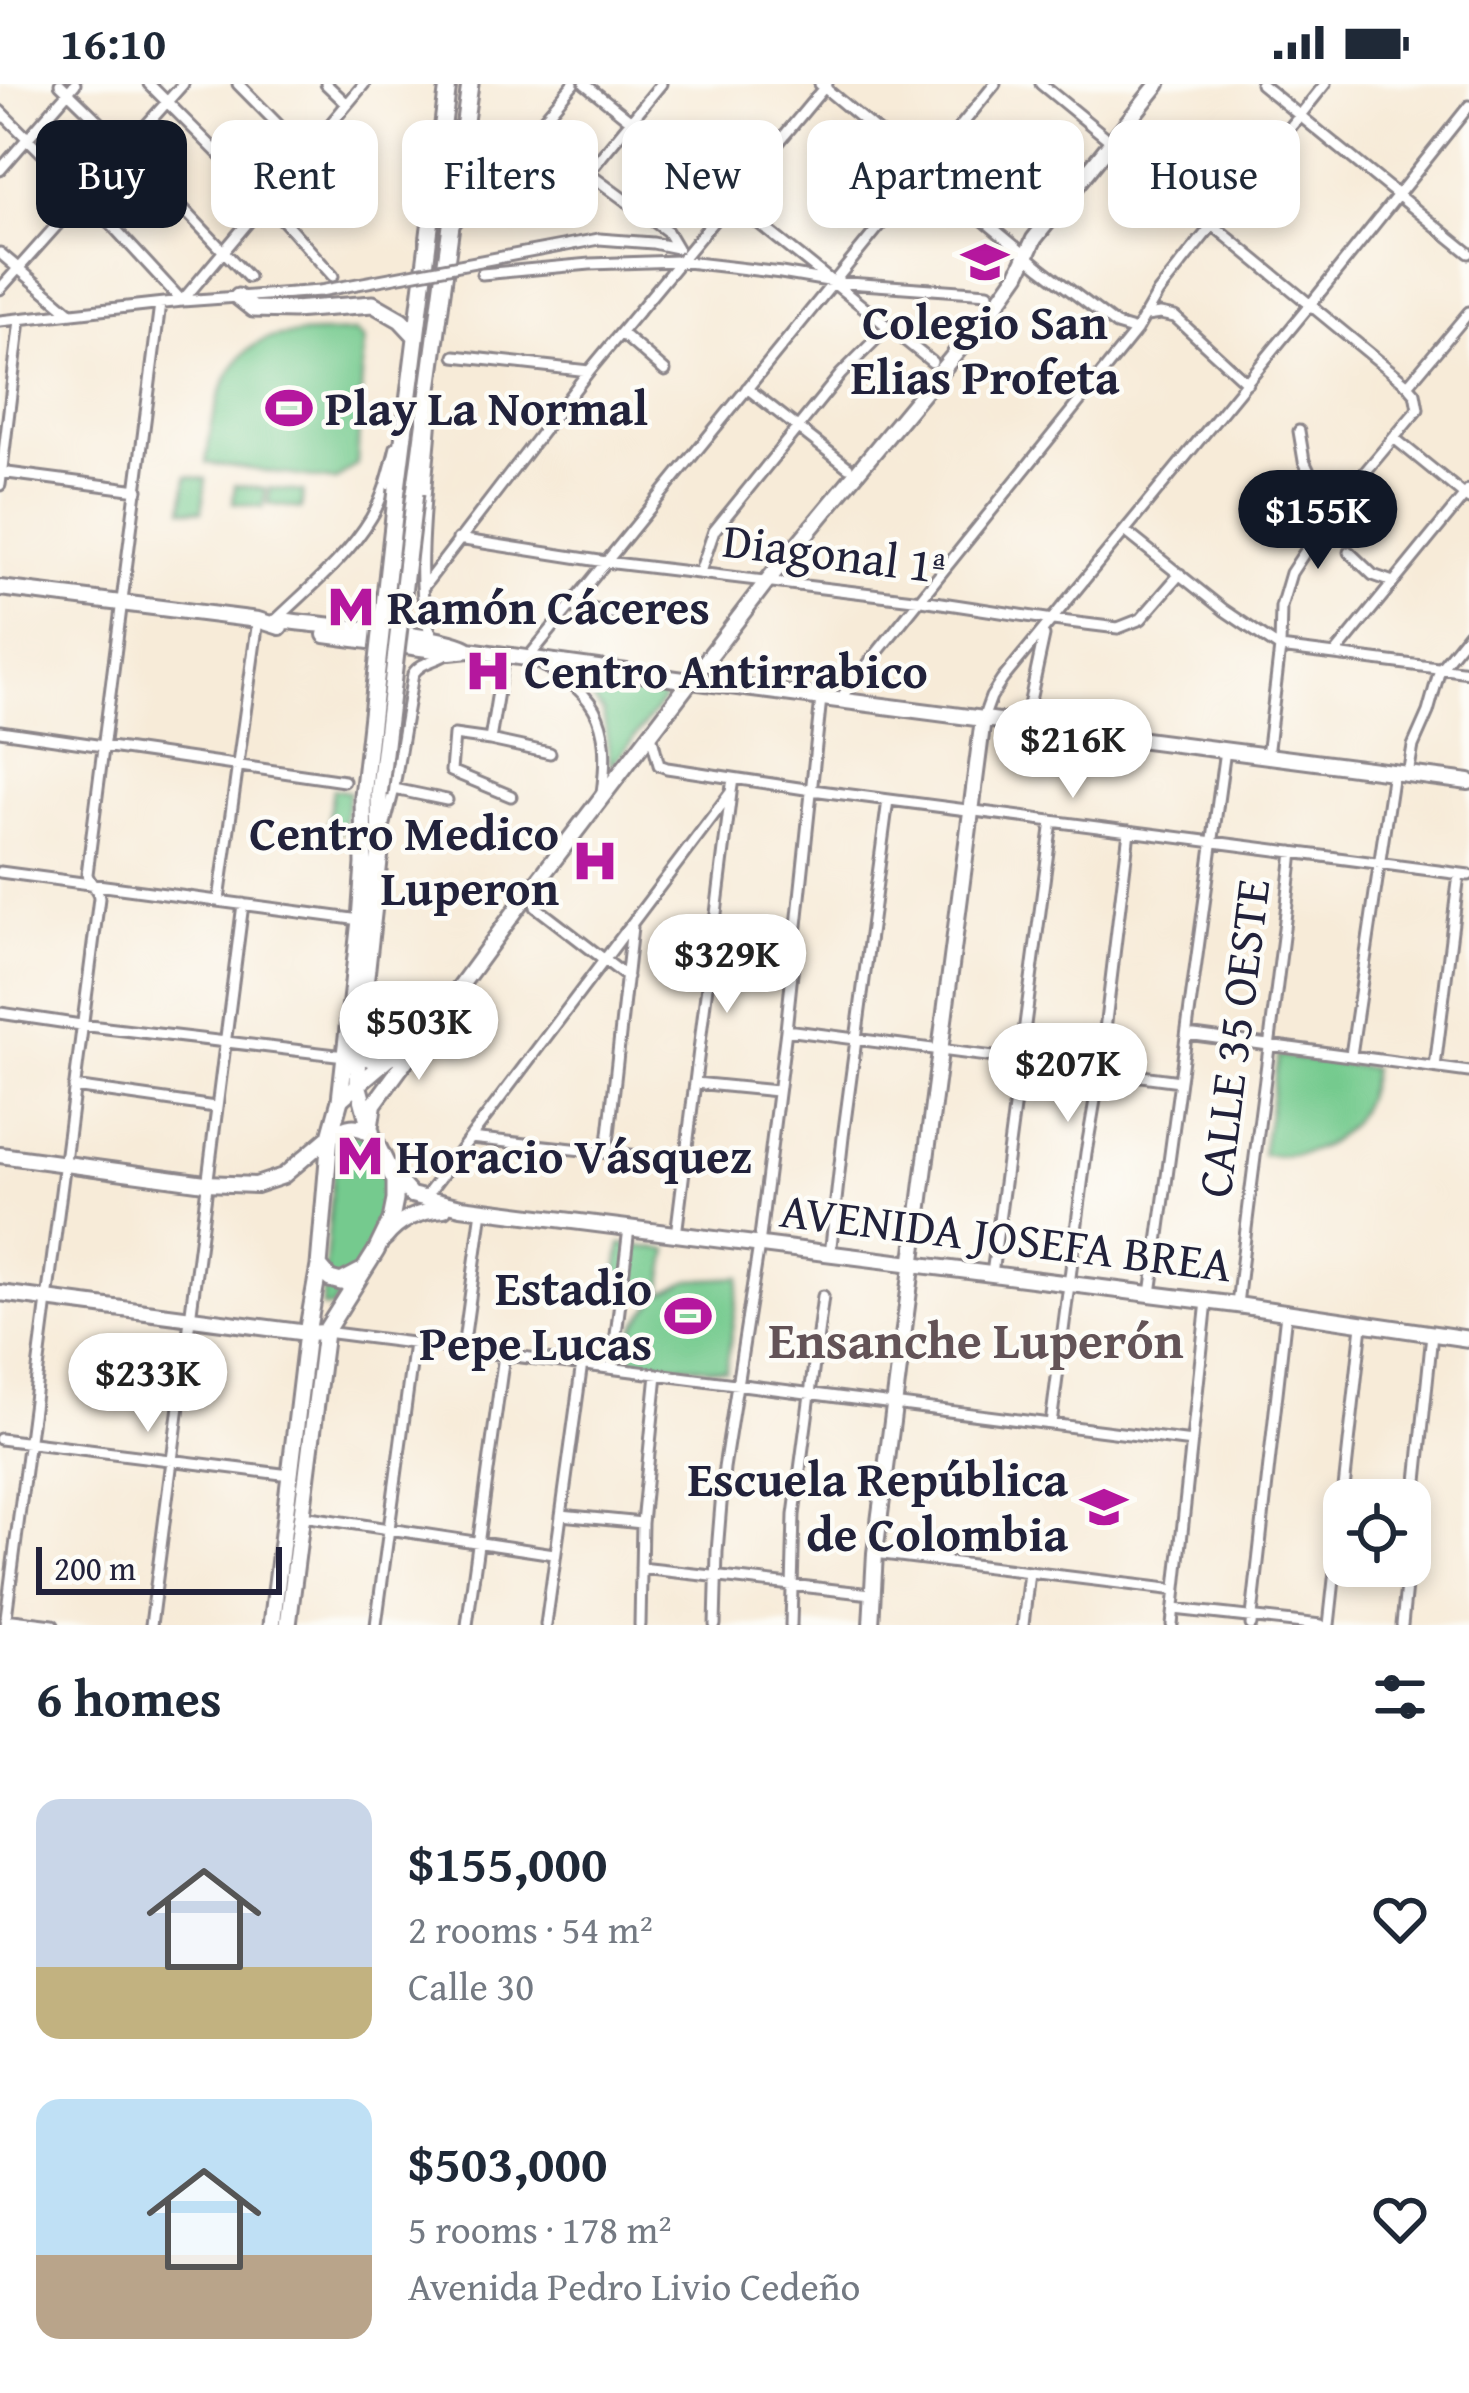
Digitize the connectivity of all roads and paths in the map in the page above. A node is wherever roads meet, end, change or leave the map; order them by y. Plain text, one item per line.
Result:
1 (149, 84) edge
2 (183, 84) edge
3 (238, 84) edge
4 (326, 84) edge
5 (364, 84) edge
6 (448, 84) edge
7 (470, 84) edge
8 (573, 84) edge
9 (585, 84) edge
10 (661, 84) edge
11 (994, 84) edge
12 (1041, 84) edge
13 (1158, 84) edge
14 (1261, 84) edge
15 (1324, 84) edge
16 (824, 85) edge
17 (67, 87) edge
18 (167, 103) junction
19 (346, 104) junction
20 (1469, 106) edge
21 (0, 111) edge
22 (1300, 116) junction
23 (99, 120) edge
24 (151, 120) edge
25 (273, 120) edge
26 (333, 120) edge
27 (543, 120) edge
28 (629, 120) edge
29 (633, 120) edge
30 (866, 120) edge
31 (965, 120) edge
32 (1129, 120) edge
33 (1297, 120) edge
34 (622, 133) edge
35 (783, 135) edge
36 (28, 138) junction
37 (1108, 139) edge
38 (36, 146) edge
39 (211, 147) edge
40 (1108, 147) edge
41 (598, 161) edge
42 (0, 170) edge
43 (598, 180) edge
44 (1399, 196) junction
45 (187, 213) edge
46 (55, 228) edge
47 (115, 228) edge
48 (241, 228) edge
49 (290, 228) edge
50 (703, 228) edge
51 (766, 228) edge
52 (878, 228) edge
53 (995, 228) edge
54 (1208, 228) edge
55 (1216, 228) edge
56 (450, 230) joint
57 (222, 250) junction
58 (682, 250) junction
59 (0, 253) edge
60 (1026, 254) junction
61 (1469, 254) edge
62 (678, 262) junction
63 (19, 269) junction
64 (482, 274) dead end
65 (333, 276) dead end
66 (248, 277) dead end
67 (834, 282) junction
68 (0, 289) edge
69 (988, 293) dead end
70 (238, 297) junction
71 (182, 301) junction
72 (160, 304) junction
73 (1310, 305) junction
74 (1469, 312) edge
75 (70, 313) junction
76 (1146, 316) junction
77 (20, 320) junction
78 (0, 321) edge
79 (888, 327) junction
80 (1136, 331) junction
81 (621, 332) junction
82 (416, 336) junction
83 (455, 356) dead end
84 (932, 362) dead end
85 (589, 371) junction
86 (665, 371) dead end
87 (1247, 382) junction
88 (429, 385) junction
89 (1408, 385) junction
90 (747, 388) junction
91 (409, 389) junction
92 (796, 426) junction
93 (1299, 431) dead end
94 (1394, 438) junction
95 (848, 466) dead end
96 (1, 472) edge
97 (0, 485) edge
98 (137, 490) junction
99 (1468, 495) edge
100 (1328, 514) junction
101 (1126, 531) junction
102 (458, 539) junction
103 (1349, 552) dead end
104 (422, 553) junction
105 (606, 562) junction
106 (700, 572) junction
107 (1180, 574) junction
108 (767, 581) junction
109 (1393, 582) junction
110 (424, 586) junction
111 (0, 588) edge
112 (922, 600) junction
113 (124, 604) junction
114 (571, 605) junction
115 (638, 618) dead end
116 (1053, 620) junction
117 (265, 622) junction
118 (1045, 631) junction
119 (1469, 633) edge
120 (436, 639) junction
121 (1280, 648) junction
122 (470, 650) junction
123 (451, 652) junction
124 (1335, 654) junction
125 (504, 655) junction
126 (528, 658) junction
127 (1440, 669) junction
128 (1469, 672) edge
129 (691, 681) junction
130 (821, 698) junction
131 (839, 700) junction
132 (983, 719) junction
133 (1025, 724) junction
134 (0, 730) edge
135 (651, 734) junction
136 (490, 740) junction
137 (106, 744) junction
138 (1225, 750) junction
139 (550, 752) dead end
140 (1267, 756) junction
141 (238, 764) junction
142 (1400, 773) junction
143 (733, 779) junction
144 (344, 781) dead end
145 (1469, 782) edge
146 (812, 790) junction
147 (731, 792) junction
148 (379, 794) junction
149 (511, 796) dead end
150 (601, 798) junction
151 (447, 800) dead end
152 (888, 800) junction
153 (971, 811) junction
154 (1052, 821) junction
155 (1129, 831) junction
156 (1213, 842) junction
157 (1293, 852) junction
158 (1378, 863) junction
159 (0, 872) edge
160 (1464, 874) edge
161 (93, 887) junction
162 (219, 900) junction
163 (243, 904) junction
164 (536, 907) dead end
165 (360, 920) junction
166 (632, 922) junction
167 (605, 960) junction
168 (627, 977) junction
169 (0, 1013) edge
170 (433, 1020) junction
171 (81, 1025) junction
172 (786, 1030) junction
173 (1187, 1034) junction
174 (856, 1039) junction
175 (359, 1040) junction
176 (223, 1041) junction
177 (1271, 1045) junction
178 (940, 1050) junction
179 (1351, 1054) junction
180 (345, 1056) junction
181 (391, 1057) junction
182 (1021, 1060) junction
183 (1435, 1067) junction
184 (1100, 1071) junction
185 (1469, 1072) edge
186 (1180, 1081) junction
187 (695, 1083) junction
188 (358, 1084) junction
189 (74, 1087) junction
190 (777, 1090) junction
191 (340, 1100) junction
192 (215, 1107) junction
193 (372, 1135) junction
194 (331, 1136) junction
195 (470, 1138) junction
196 (607, 1152) junction
197 (0, 1155) edge
198 (686, 1161) junction
199 (64, 1164) junction
200 (389, 1169) junction
201 (206, 1183) junction
202 (424, 1200) junction
203 (461, 1207) junction
204 (482, 1210) junction
205 (629, 1228) junction
206 (676, 1235) junction
207 (759, 1245) junction
208 (376, 1251) junction
209 (830, 1255) junction
210 (912, 1264) junction
211 (319, 1266) junction
212 (366, 1268) junction
213 (992, 1274) junction
214 (1068, 1284) junction
215 (0, 1293) edge
216 (1151, 1294) junction
217 (823, 1296) dead end
218 (47, 1300) junction
219 (1207, 1301) junction
220 (1237, 1305) junction
221 (1286, 1313) junction
222 (189, 1318) junction
223 (1362, 1325) junction
224 (307, 1333) junction
225 (325, 1333) junction
226 (1432, 1334) junction
227 (1469, 1340) edge
228 (414, 1343) junction
229 (464, 1349) junction
230 (503, 1354) junction
231 (582, 1364) junction
232 (612, 1368) junction
233 (657, 1374) junction
234 (736, 1384) junction
235 (809, 1394) junction
236 (894, 1404) junction
237 (1051, 1424) junction
238 (0, 1439) edge
239 (1192, 1442) junction
240 (28, 1443) junction
241 (171, 1461) junction
242 (290, 1475) junction
243 (1417, 1479) edge
244 (561, 1515) junction
245 (303, 1516) junction
246 (642, 1523) junction
247 (389, 1530) junction
248 (478, 1544) junction
249 (875, 1552) junction
250 (554, 1554) junction
251 (6, 1566) edge
252 (641, 1568) junction
253 (1029, 1572) junction
254 (716, 1576) junction
255 (792, 1585) junction
256 (1406, 1587) edge
257 (1176, 1590) junction
258 (871, 1594) junction
259 (1174, 1609) junction
260 (4, 1621) edge
261 (1252, 1621) edge
262 (53, 1625) edge
263 (151, 1625) edge
264 (272, 1625) edge
265 (288, 1625) edge
266 (376, 1625) edge
267 (467, 1625) edge
268 (545, 1625) edge
269 (640, 1625) edge
270 (716, 1625) edge
271 (791, 1625) edge
272 (871, 1625) edge
273 (1023, 1625) edge
274 (1172, 1625) edge
275 (1324, 1625) edge
276 (1402, 1625) edge

1 - 18 street
2 - 18 street
3 - 25 street
4 - 19 street
5 - 19 street
6 - 82 main road
7 - 56 main road
8 - 27 street
9 - 28 street
10 - 29 street
11 - 31 street
12 - 37 street
13 - 32 main road
14 - 22 street
15 - 22 street
16 - 30 street
16 - 35 street
17 - 23 street
17 - 36 street
18 - 24 street
18 - 39 street
19 - 26 street
20 - 44 street
21 - 36 street
22 - 33 street
22 - 44 street
34 - 41 street
36 - 38 street
36 - 42 street
40 - 60 main road
43 - 58 street
44 - 61 street
44 - 73 street
45 - 57 street
46 - 63 street
47 - 71 street
48 - 57 street
49 - 65 street
50 - 58 street
51 - 67 street
52 - 67 street
53 - 60 street
54 - 76 street
55 - 73 street
56 - 88 main road
57 - 66 street
57 - 71 street
58 - 62 street
58 - 70 street, bridge
59 - 63 street
60 - 80 street
60 - 108 main road
62 - 64 street
62 - 67 street
62 - 81 street
63 - 68 street
63 - 75 street
67 - 69 street
67 - 79 street
67 - 90 street
70 - 71 street
70 - 82 main road
71 - 72 street
72 - 75 street
72 - 98 street
73 - 87 street
73 - 89 street
74 - 89 street
75 - 77 street
76 - 80 street
76 - 87 street
77 - 78 street
77 - 96 street
79 - 84 street
79 - 92 street
80 - 112 street
81 - 85 street
81 - 86 street
82 - 91 main road
83 - 85 street
85 - 102 street
87 - 101 street
88 - 104 street
88 - 148 main road, bridge
89 - 94 street
90 - 92 street
90 - 105 street
91 - 117 street
91 - 148 main road, bridge
92 - 95 street
92 - 106 street
93 - 100 street
94 - 99 street
94 - 100 street
96 - 97 street
96 - 98 street
98 - 113 street
99 - 109 street
100 - 121 street
101 - 107 street
101 - 116 street
102 - 104 street
102 - 105 street, Diagonal 1ª
102 - 110 street
103 - 109 street
104 - 110 street
105 - 106 street, Diagonal 1ª
105 - 114 street
106 - 108 street, Diagonal 1ª
107 - 116 street, Diagonal 1ª
107 - 121 street
108 - 112 street, Diagonal 1ª
108 - 129 main road
109 - 124 street
110 - 120 street
111 - 113 main road
112 - 116 street, Diagonal 1ª
112 - 131 street
113 - 117 main road
113 - 137 street
114 - 115 street
114 - 126 street
116 - 118 street
117 - 120 main road
117 - 123 main road
117 - 141 street
118 - 132 street
118 - 133 street
119 - 127 street
120 - 122 main road
121 - 124 street
121 - 140 street
122 - 123 main road
122 - 125 main road
123 - 148 street
124 - 127 street
125 - 126 main road
125 - 136 street
126 - 129 main road
126 - 150 street
127 - 128 street
127 - 142 street
129 - 130 main road
129 - 135 main road
130 - 131 main road
130 - 146 street
131 - 132 main road
132 - 133 main road
132 - 153 main road
133 - 138 main road
134 - 137 street
135 - 143 street
135 - 150 main road
136 - 139 street
136 - 149 street
137 - 141 street
137 - 161 street
138 - 140 main road
138 - 156 street
140 - 142 main road
141 - 144 street
141 - 162 street
142 - 145 main road
142 - 158 street
143 - 146 street
143 - 147 street
146 - 152 street
146 - 172 street
147 - 166 street
147 - 187 street
148 - 151 street
148 - 165 main road
148 - 175 main road
150 - 170 main road
152 - 153 street
152 - 174 street
153 - 154 street
153 - 178 main road
154 - 155 street
154 - 182 street
155 - 156 street
155 - 184 street
156 - 157 street
156 - 173 street
157 - 158 street
157 - 177 street, CALLE 35 OESTE
158 - 160 street
158 - 179 street
159 - 161 street
160 - 183 street
161 - 162 street
161 - 171 street
162 - 163 street
163 - 165 street
163 - 176 street
164 - 167 street
165 - 180 main road
166 - 167 street
166 - 168 street
167 - 168 street
167 - 195 street
168 - 196 street
169 - 171 street
170 - 181 main road
170 - 193 main road
171 - 176 street
171 - 189 street
172 - 174 street
172 - 190 street
173 - 177 street
173 - 186 street
174 - 178 street
174 - 209 street
175 - 181 main road
175 - 188 main road
176 - 180 street
176 - 192 street
177 - 179 street
177 - 220 street, CALLE 35 OESTE
178 - 182 street
178 - 210 main road
179 - 183 street
180 - 191 main road
181 - 188 main road
182 - 184 street
182 - 213 street
183 - 185 street
184 - 186 street
184 - 214 street
186 - 216 street
187 - 190 street
187 - 198 street
188 - 191 main road
188 - 193 main road
189 - 192 street
189 - 199 street
190 - 207 street
191 - 194 main road
192 - 201 street
193 - 194 main road
193 - 200 main road
194 - 201 main road
194 - 211 main road
195 - 196 street
195 - 202 street
196 - 198 street
197 - 199 main road
198 - 206 street
199 - 201 main road
199 - 218 street
200 - 202 main road
200 - 208 main road
201 - 222 street
202 - 203 main road, AVENIDA JOSEFA BREA
203 - 204 main road, AVENIDA JOSEFA BREA
203 - 208 main road, AVENIDA JOSEFA BREA
204 - 205 main road, AVENIDA JOSEFA BREA
204 - 229 street
205 - 206 main road, AVENIDA JOSEFA BREA
205 - 232 street
206 - 207 main road, AVENIDA JOSEFA BREA
207 - 209 main road, AVENIDA JOSEFA BREA
207 - 234 street
208 - 212 main road
209 - 210 main road, AVENIDA JOSEFA BREA
210 - 213 main road, AVENIDA JOSEFA BREA
210 - 236 main road
211 - 212 main road
211 - 224 main road
212 - 225 main road
213 - 214 main road, AVENIDA JOSEFA BREA
214 - 216 main road, AVENIDA JOSEFA BREA
214 - 237 street
215 - 218 main road
216 - 219 main road, AVENIDA JOSEFA BREA
217 - 235 street
218 - 222 main road
218 - 240 street
219 - 220 main road, AVENIDA JOSEFA BREA
219 - 239 street
220 - 221 main road, AVENIDA JOSEFA BREA
221 - 223 main road, AVENIDA JOSEFA BREA
221 - 261 street
222 - 224 main road
222 - 241 street
223 - 226 main road, AVENIDA JOSEFA BREA
223 - 275 street
224 - 225 main road
224 - 242 main road
225 - 228 street
225 - 245 main road
226 - 227 main road, AVENIDA JOSEFA BREA
226 - 243 street
228 - 229 street
228 - 247 street
229 - 230 street
230 - 231 street
230 - 248 street
231 - 232 street
231 - 244 street
232 - 233 street
233 - 234 street
233 - 246 street
234 - 235 street
234 - 254 street
235 - 236 street
235 - 255 street
236 - 237 street
236 - 249 main road
237 - 239 street
238 - 240 street
239 - 257 street
240 - 241 street
240 - 251 street
241 - 242 street
241 - 263 street
242 - 264 main road
244 - 246 street
244 - 250 street
245 - 247 street
245 - 265 main road
246 - 252 street
247 - 248 street
247 - 266 street
248 - 250 street
248 - 267 street
249 - 253 street
249 - 258 main road
250 - 268 street
251 - 260 street
252 - 254 street
252 - 269 street
253 - 257 street
253 - 273 street
254 - 255 street
254 - 270 street
255 - 258 street
255 - 271 street
256 - 276 street
257 - 259 street
258 - 272 main road
259 - 261 street
259 - 274 street
260 - 262 street
261 - 275 street

